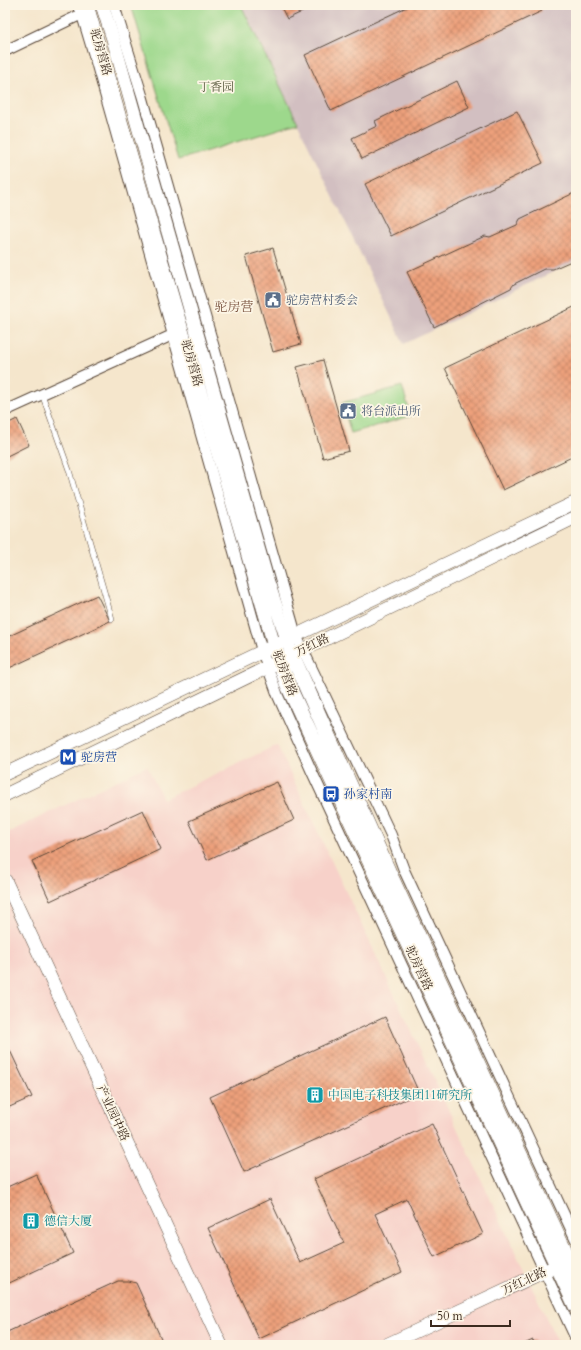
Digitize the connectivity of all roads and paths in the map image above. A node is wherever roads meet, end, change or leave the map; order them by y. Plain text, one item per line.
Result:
1 (78, 5) edge
2 (102, 5) edge
3 (114, 5) edge
4 (86, 10) edge
5 (5, 51) edge
6 (178, 333) junction
7 (42, 394) junction
8 (5, 410) edge
9 (576, 502) edge
10 (576, 517) edge
11 (112, 619) dead end
12 (280, 643) junction
13 (285, 658) junction
14 (5, 774) edge
15 (5, 794) edge
16 (5, 880) edge
17 (576, 1240) edge
18 (562, 1264) edge
19 (576, 1275) edge
20 (576, 1306) edge
21 (576, 1339) edge
22 (221, 1345) edge
23 (386, 1345) edge

1 - 4 street
2 - 12 street, 驼房营路
3 - 12 street
4 - 5 street
4 - 6 street, 驼房营路
6 - 7 street
6 - 12 street, 驼房营路
7 - 8 street
7 - 11 lane
9 - 12 street, 万红路
10 - 13 street, 万红路
12 - 13 main road, 驼房营路
12 - 13 street
12 - 14 street, 万红路
13 - 15 street, 万红路
13 - 17 street
13 - 18 main road, 驼房营路
16 - 22 street, 产业园中路
18 - 19 main road, 驼房营路
18 - 20 main road, 驼房营路
18 - 21 street
18 - 23 street, 万红北路

